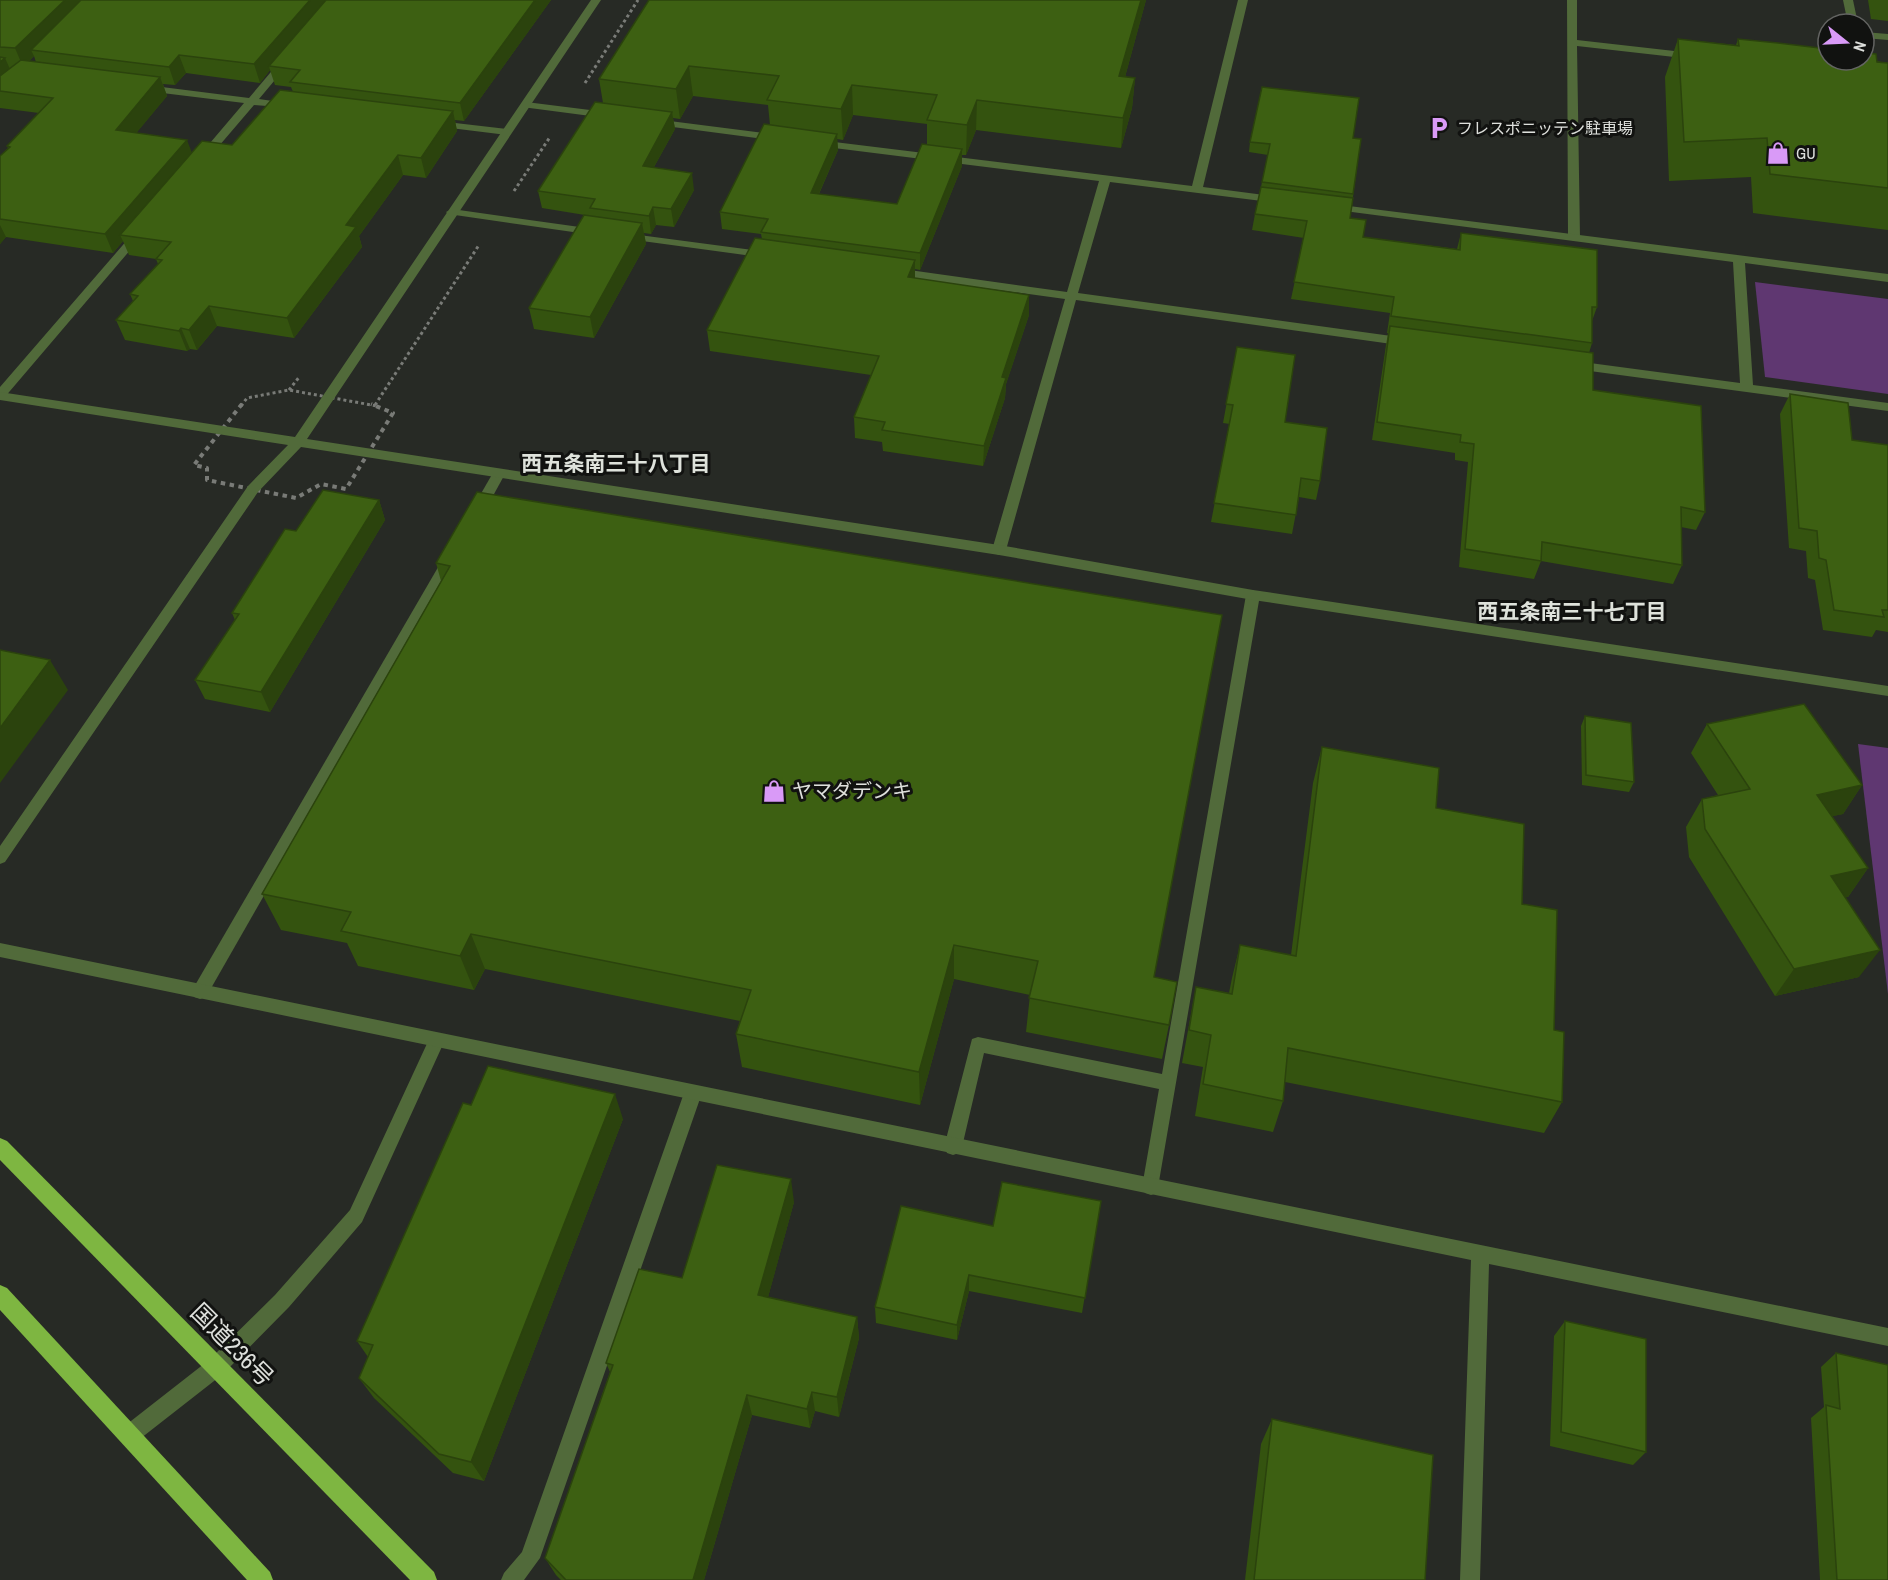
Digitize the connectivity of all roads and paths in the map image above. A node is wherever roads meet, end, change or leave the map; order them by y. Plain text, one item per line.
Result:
1 (596, 0) edge
2 (1243, 0) edge
3 (1572, 0) edge
4 (1573, 44) junction
5 (295, 51) edge
6 (1700, 57) edge
7 (133, 86) edge
8 (251, 102) junction
9 (526, 105) junction
10 (298, 107) edge
11 (615, 117) edge
12 (638, 120) edge
13 (426, 123) edge
14 (507, 132) junction
15 (198, 164) edge
16 (1105, 179) junction
17 (1197, 190) junction
18 (1291, 202) edge
19 (1326, 206) edge
20 (452, 212) junction
21 (145, 226) edge
22 (1574, 238) junction
23 (777, 256) edge
24 (1739, 260) junction
25 (883, 271) edge
26 (1888, 278) edge
27 (1071, 296) junction
28 (1415, 343) edge
29 (1557, 363) edge
30 (1747, 388) junction
31 (0, 395) edge
32 (1888, 407) edge
33 (298, 442) junction
34 (498, 474) junction
35 (469, 526) edge
36 (457, 547) edge
37 (999, 550) junction
38 (1253, 595) junction
39 (1888, 691) edge
40 (0, 858) edge
41 (0, 950) edge
42 (200, 992) junction
43 (437, 1040) junction
44 (1168, 1083) junction
45 (693, 1093) junction
46 (0, 1147) edge
47 (953, 1147) junction
48 (1150, 1187) junction
49 (1480, 1255) junction
50 (0, 1295) edge
51 (1888, 1337) edge
52 (216, 1367) junction
53 (129, 1436) junction
54 (262, 1580) edge
55 (426, 1580) edge
56 (511, 1580) edge
57 (1470, 1580) edge

1 - 9 street
2 - 17 street
3 - 4 street
4 - 6 street
4 - 22 street
5 - 8 street
7 - 8 street
8 - 10 street
8 - 15 street
9 - 11 street
9 - 14 street
12 - 16 street
13 - 14 street
14 - 20 street
16 - 17 street
16 - 27 street
17 - 18 street
19 - 22 street
20 - 23 street
20 - 33 street
21 - 31 street
22 - 24 street
24 - 26 street
24 - 30 street
25 - 27 street
27 - 28 street
27 - 37 street
29 - 30 street
30 - 32 street
31 - 33 street
33 - 34 street
33 - 40 street
34 - 35 street
34 - 37 street
36 - 42 street
37 - 38 street
38 - 39 street
38 - 44 street
41 - 42 street
42 - 43 street
43 - 45 street
43 - 52 street
44 - 47 street
44 - 48 street
45 - 47 street
45 - 56 street
46 - 52 highway, 国道236号
47 - 48 street
48 - 49 street
49 - 51 street
49 - 57 street
50 - 53 highway
52 - 53 street
52 - 55 highway, 国道236号
53 - 54 highway

